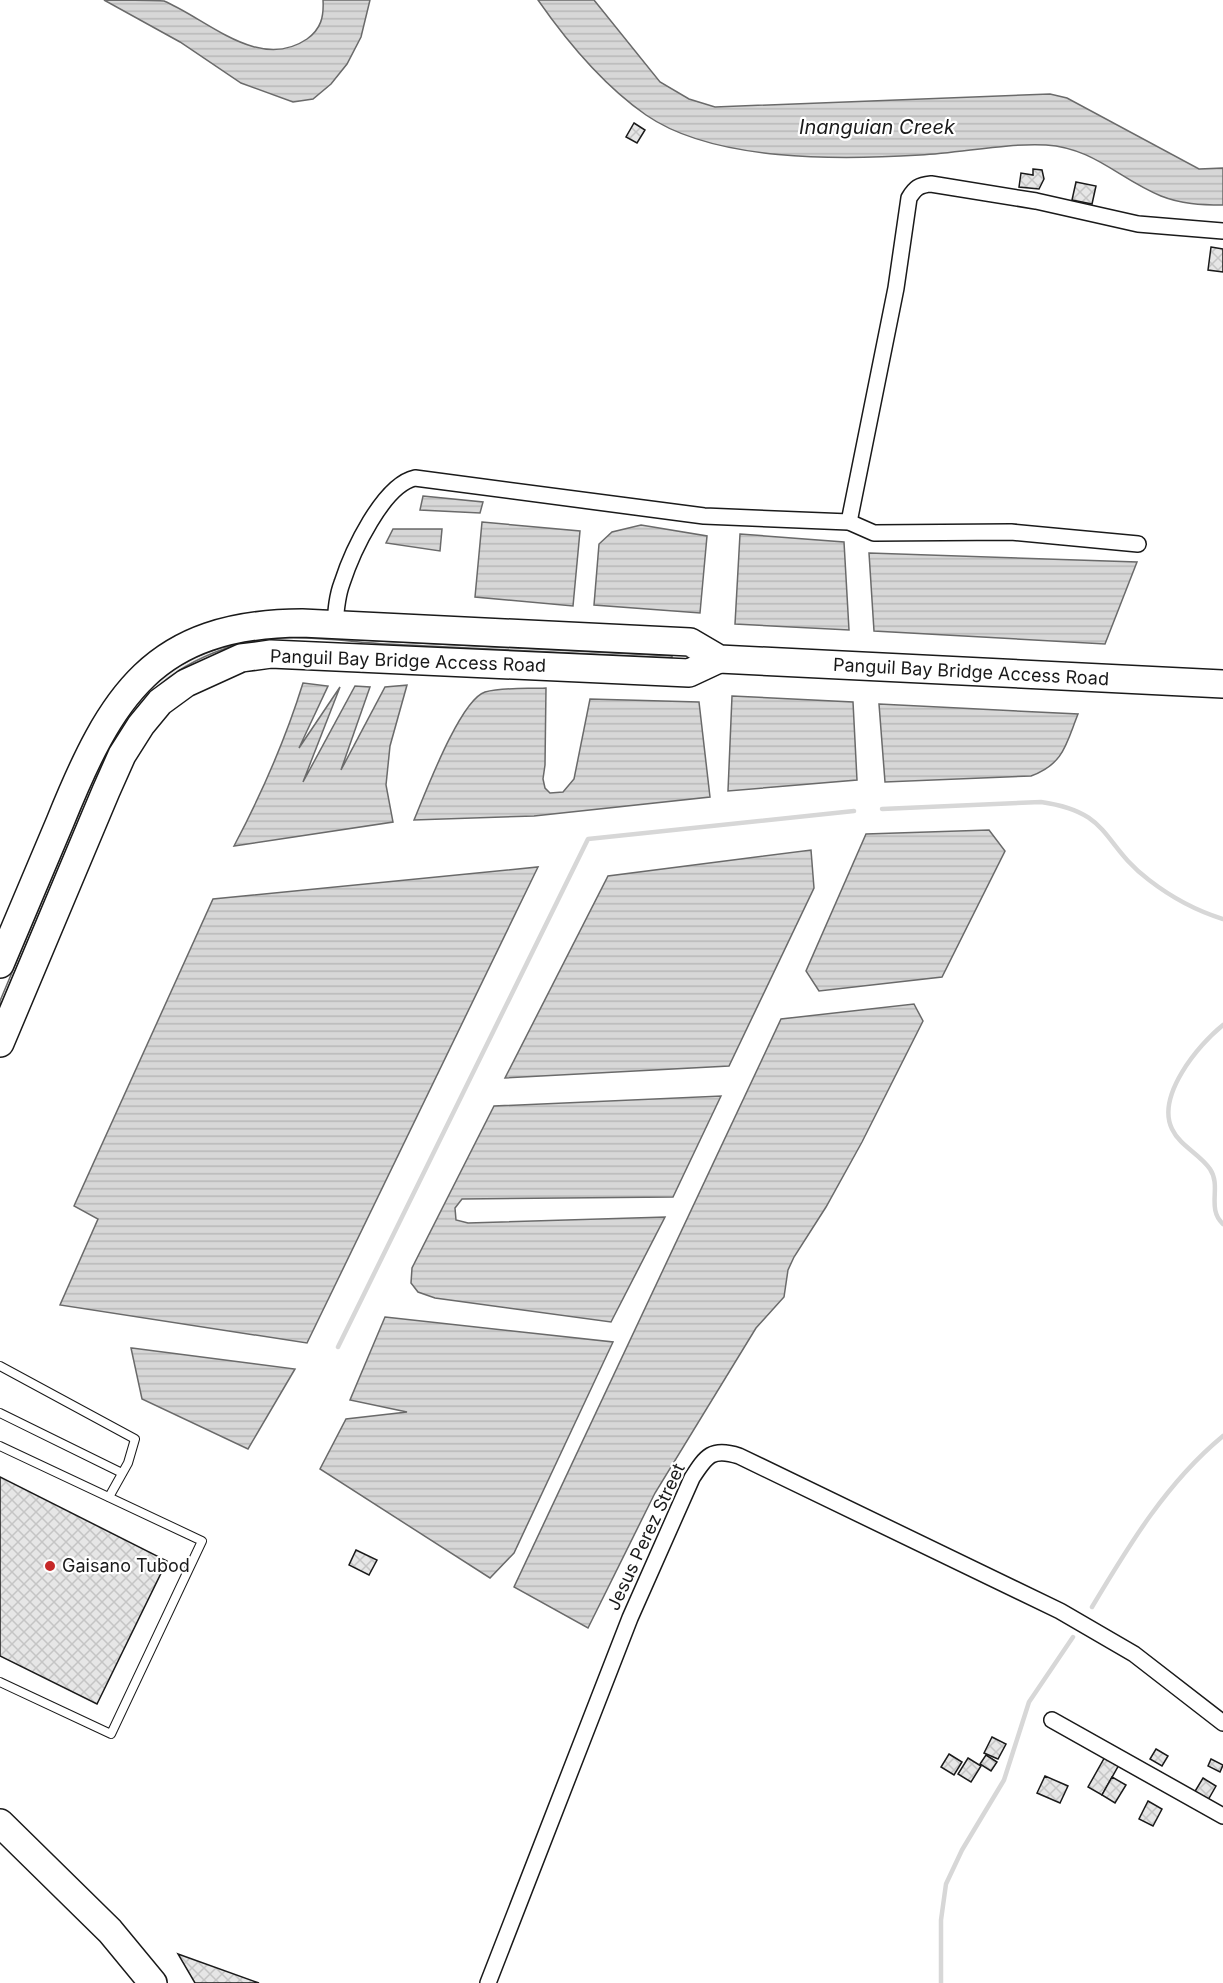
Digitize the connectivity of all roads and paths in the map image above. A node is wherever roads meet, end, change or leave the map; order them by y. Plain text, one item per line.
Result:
1 (1223, 231) edge
2 (849, 522) junction
3 (1138, 544) dead end
4 (335, 624) junction
5 (719, 659) junction
6 (1223, 684) edge
7 (0, 964) edge
8 (0, 1043) edge
9 (0, 1366) edge
10 (0, 1413) edge
11 (0, 1446) edge
12 (122, 1473) junction
13 (109, 1497) junction
14 (0, 1682) edge
15 (1052, 1720) dead end
16 (1223, 1723) edge
17 (1223, 1816) edge
18 (0, 1823) edge
19 (153, 1983) edge
20 (488, 1983) edge

1 - 2 street
2 - 3 street
2 - 4 street
4 - 5 highway, Panguil Bay Bridge Access Road
4 - 7 highway, Panguil Bay Bridge Access Road
5 - 6 highway, Panguil Bay Bridge Access Road
5 - 8 highway, Panguil Bay Bridge Access Road
9 - 12 lane
10 - 12 lane
11 - 13 lane
12 - 13 lane
13 - 14 lane
15 - 17 street
16 - 20 street, Jesus Perez Street
18 - 19 highway

